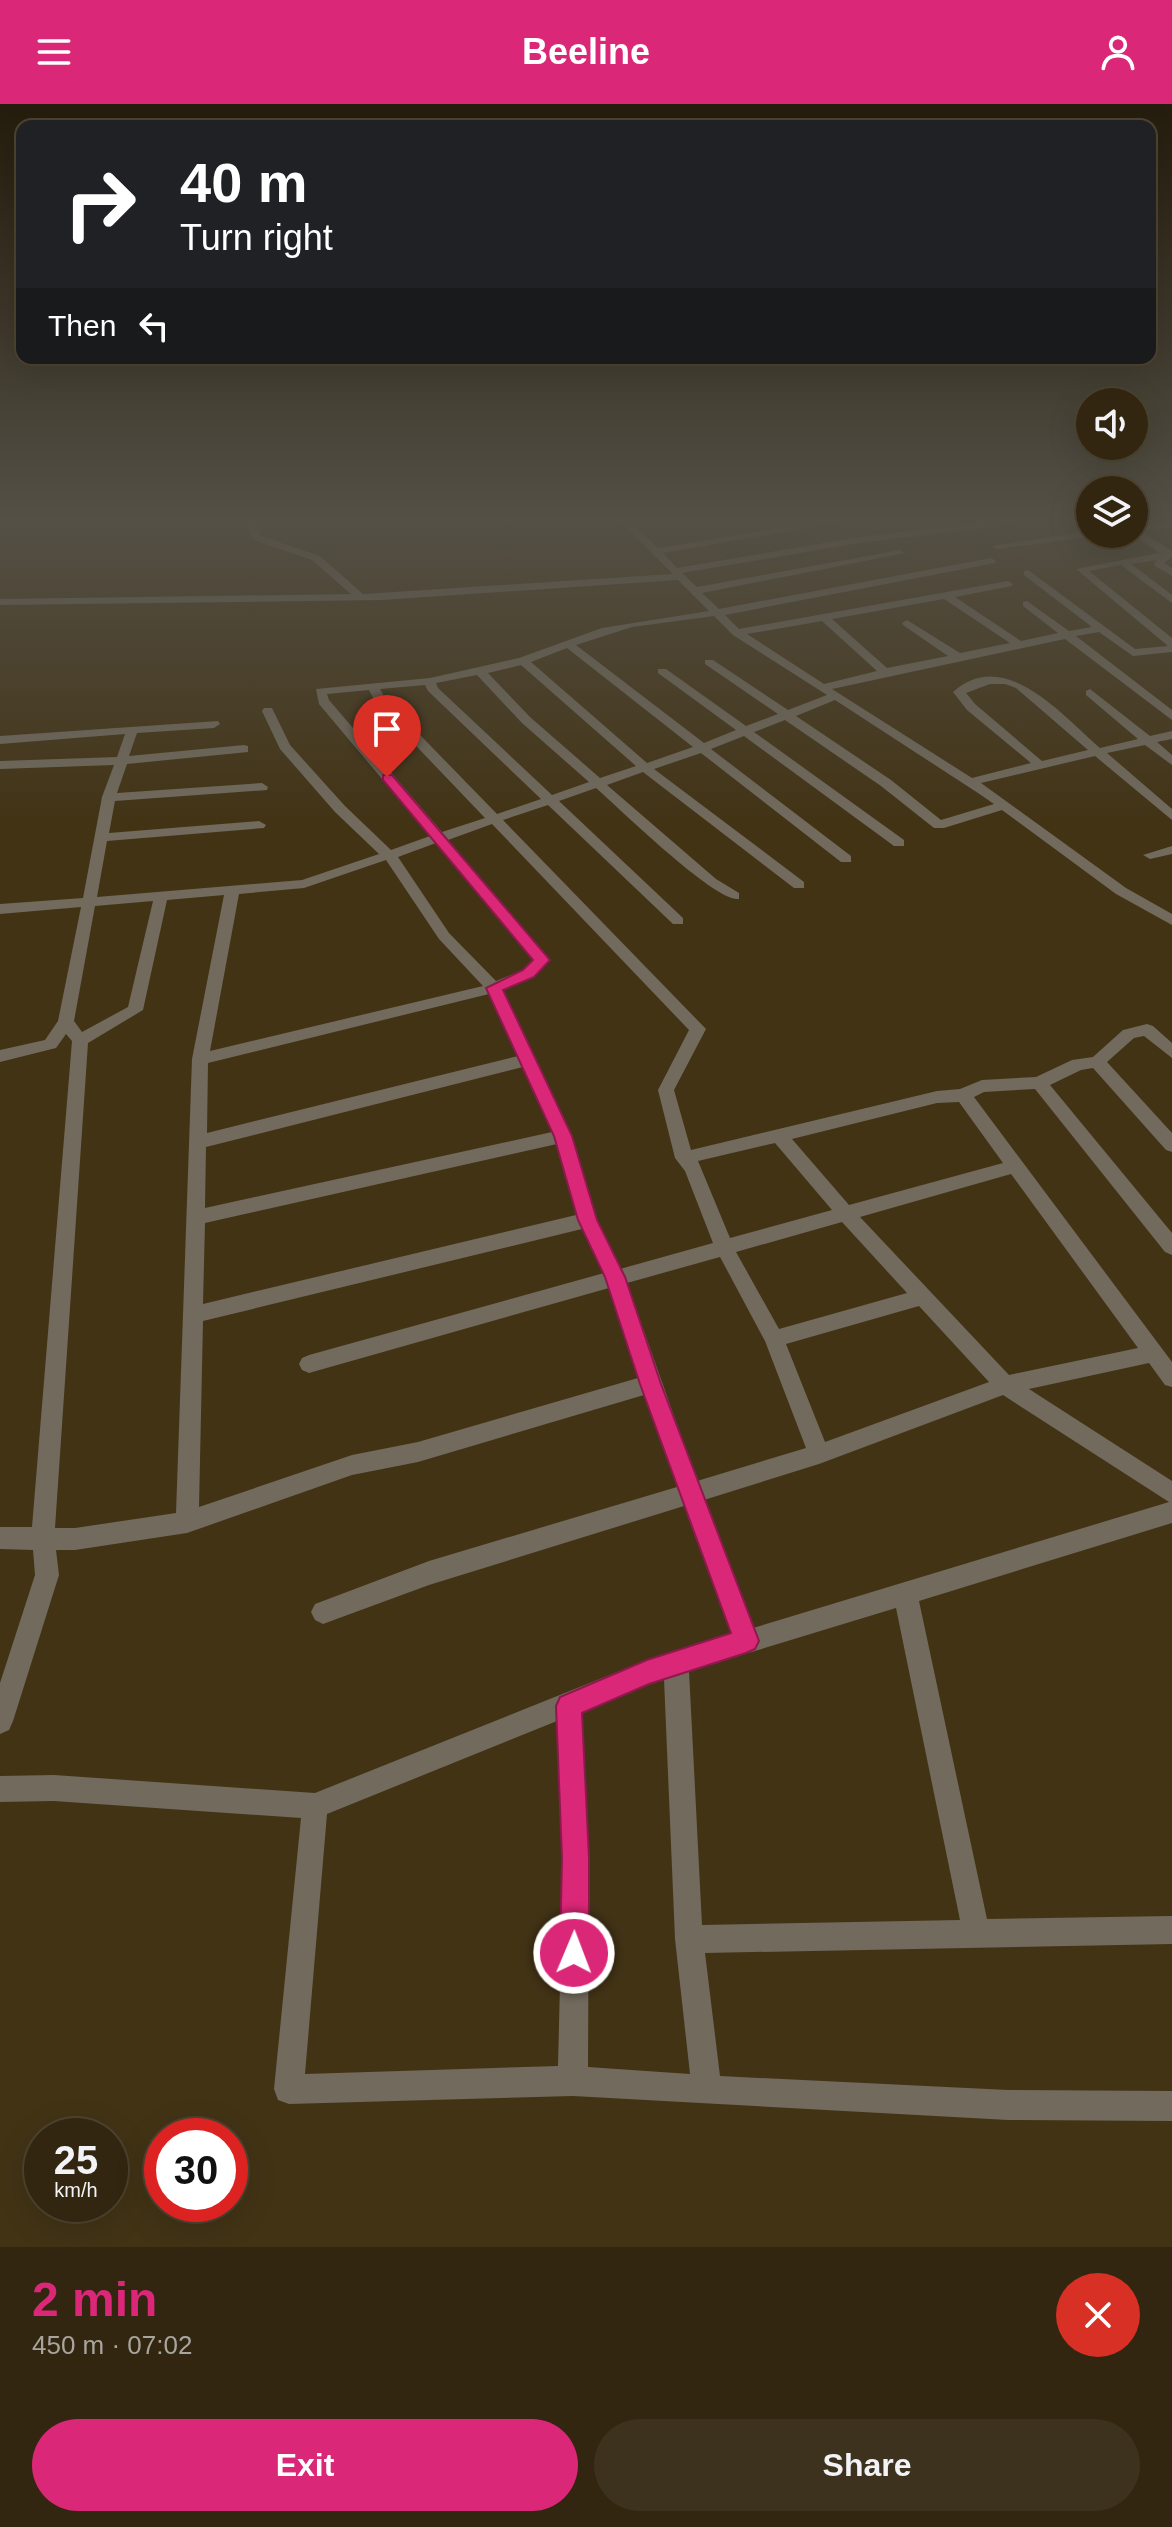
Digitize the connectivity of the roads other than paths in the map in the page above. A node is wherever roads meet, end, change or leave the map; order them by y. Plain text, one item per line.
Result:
1 (647, 622) edge
2 (725, 622) edge
3 (797, 622) edge
4 (830, 622) edge
5 (986, 622) edge
6 (1053, 622) edge
7 (1093, 622) edge
8 (1144, 622) edge
9 (907, 623) dead end
10 (1101, 628) junction
11 (737, 633) junction
12 (1071, 635) junction
13 (1020, 645) junction
14 (571, 646) junction
15 (1172, 646) edge
16 (959, 658) junction
17 (523, 661) junction
18 (709, 662) dead end
19 (480, 671) junction
20 (662, 671) dead end
21 (885, 672) junction
22 (430, 681) junction
23 (373, 686) junction
24 (820, 688) junction
25 (1090, 693) dead end
26 (833, 697) junction
27 (268, 711) dead end
28 (786, 715) junction
29 (1172, 716) edge
30 (214, 724) dead end
31 (747, 730) junction
32 (132, 731) junction
33 (1172, 735) edge
34 (0, 740) edge
35 (1148, 741) junction
36 (702, 748) junction
37 (244, 749) dead end
38 (1097, 752) junction
39 (121, 761) junction
40 (1172, 761) edge
41 (0, 765) edge
42 (1040, 765) junction
43 (644, 767) junction
44 (970, 782) junction
45 (599, 783) junction
46 (262, 787) dead end
47 (109, 797) junction
48 (548, 801) junction
49 (1004, 805) junction
50 (1172, 816) edge
51 (496, 820) junction
52 (259, 825) dead end
53 (100, 838) junction
54 (439, 839) junction
55 (899, 843) dead end
56 (1172, 850) edge
57 (1150, 855) dead end
58 (391, 857) junction
59 (846, 859) dead end
60 (799, 885) dead end
61 (232, 891) junction
62 (161, 896) junction
63 (734, 896) dead end
64 (87, 902) junction
65 (0, 909) edge
66 (1172, 920) edge
67 (678, 921) dead end
68 (494, 988) junction
69 (66, 1022) junction
70 (80, 1040) junction
71 (1172, 1052) edge
72 (0, 1056) edge
73 (200, 1059) junction
74 (527, 1060) junction
75 (1097, 1062) junction
76 (1039, 1083) junction
77 (963, 1095) junction
78 (778, 1134) junction
79 (563, 1136) junction
80 (199, 1142) junction
81 (1172, 1145) edge
82 (684, 1158) junction
83 (1012, 1167) junction
84 (844, 1212) junction
85 (197, 1217) junction
86 (587, 1220) junction
87 (724, 1247) junction
88 (1172, 1247) edge
89 (615, 1277) junction
90 (922, 1297) junction
91 (194, 1315) junction
92 (774, 1339) junction
93 (1154, 1353) junction
94 (309, 1364) dead end
95 (1172, 1378) edge
96 (650, 1384) junction
97 (1005, 1385) junction
98 (819, 1454) junction
99 (1172, 1493) edge
100 (692, 1495) junction
101 (1172, 1512) edge
102 (187, 1522) junction
103 (43, 1537) junction
104 (0, 1538) edge
105 (905, 1592) junction
106 (323, 1612) dead end
107 (746, 1641) junction
108 (676, 1663) junction
109 (569, 1706) junction
110 (0, 1721) edge
111 (0, 1789) edge
112 (315, 1806) junction
113 (1172, 1930) edge
114 (976, 1932) junction
115 (689, 1939) junction
116 (573, 2081) junction
117 (707, 2090) junction
118 (1172, 2106) edge

1 - 14 street
2 - 11 street
3 - 11 street
4 - 21 street
5 - 13 street
6 - 12 street
7 - 10 street
8 - 15 street
9 - 16 street
10 - 12 street
10 - 15 street
11 - 24 street
12 - 13 street
12 - 29 street
13 - 16 street
14 - 17 street
14 - 36 street
16 - 21 street
17 - 19 street
17 - 43 street
18 - 28 street
19 - 22 street
19 - 45 street
20 - 31 street
21 - 24 street
22 - 23 street
22 - 48 street
23 - 51 street
23 - 54 street
24 - 26 street
25 - 35 street
26 - 28 street
26 - 44 street
27 - 58 street
28 - 31 street
28 - 49 street
30 - 32 street
31 - 36 street
31 - 55 street
32 - 34 street
32 - 39 street
33 - 35 street
35 - 38 street
35 - 40 street
36 - 43 street
36 - 59 street
37 - 39 street
38 - 42 street
38 - 42 street
38 - 50 street
39 - 41 street
39 - 47 street
42 - 44 street
43 - 45 street
43 - 60 street
44 - 49 street
45 - 48 street
45 - 63 street
46 - 47 street
47 - 53 street
48 - 51 street
48 - 67 street
49 - 66 street
51 - 54 street
51 - 82 street
52 - 53 street
53 - 64 street
54 - 58 street
54 - 68 street
56 - 57 street
58 - 61 street
58 - 68 street
61 - 62 street
61 - 73 street
62 - 64 street
62 - 70 street
64 - 65 street
64 - 69 street
68 - 73 street
68 - 74 street
69 - 70 street
69 - 72 street
70 - 103 street
71 - 75 street
73 - 80 street
74 - 79 street
74 - 80 street
75 - 76 street
75 - 81 street
76 - 77 street
76 - 88 street
77 - 78 street
77 - 83 street
78 - 82 street
78 - 84 street
79 - 85 street
79 - 86 street
80 - 85 street
82 - 87 street
83 - 84 street
83 - 93 street
84 - 87 street
84 - 90 street
85 - 91 street
86 - 89 street
86 - 91 street
87 - 89 street
87 - 92 street
89 - 94 street
89 - 96 street
90 - 92 street
90 - 97 street
91 - 102 street
92 - 98 street
93 - 95 street
93 - 97 street
96 - 100 street
96 - 102 street
97 - 98 street
97 - 99 street
98 - 100 street
100 - 106 street
100 - 107 street
101 - 105 street
102 - 103 street
103 - 104 street
103 - 110 street
105 - 107 street
105 - 114 street
107 - 108 street
108 - 109 street
108 - 115 street
109 - 112 street
109 - 116 street
111 - 112 street
112 - 116 street
113 - 114 street
114 - 115 street
115 - 117 street
116 - 117 street
117 - 118 street

